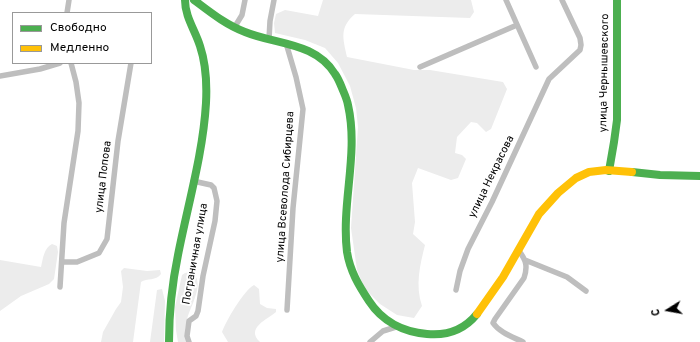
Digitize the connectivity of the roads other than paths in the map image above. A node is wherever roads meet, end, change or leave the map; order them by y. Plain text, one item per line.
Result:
1 (69, 0) edge
2 (185, 0) edge
3 (194, 0) edge
4 (245, 0) edge
5 (274, 0) edge
6 (506, 0) edge
7 (562, 0) edge
8 (617, 0) edge
9 (67, 12) edge
10 (517, 25) junction
11 (234, 28) junction
12 (269, 39) junction
13 (286, 43) junction
14 (57, 64) edge
15 (71, 64) edge
16 (131, 64) edge
17 (420, 67) dead end
18 (536, 67) dead end
19 (0, 76) edge
20 (609, 171) junction
21 (700, 176) edge
22 (194, 181) junction
23 (519, 251) junction
24 (525, 260) junction
25 (62, 262) junction
26 (60, 287) dead end
27 (456, 290) dead end
28 (586, 292) dead end
29 (287, 310) dead end
30 (396, 327) junction
31 (169, 342) edge
32 (189, 342) edge
33 (370, 342) edge
34 (523, 342) edge

1 - 9 street
2 - 22 main road, Пограничная улица
3 - 11 main road
4 - 11 street
5 - 12 street
6 - 10 street
7 - 27 street, улица Некрасова
8 - 20 main road, улица Чернышевского
10 - 17 street
10 - 18 street
11 - 12 main road
12 - 13 main road
13 - 29 street, улица Всеволода Сибирцева
13 - 30 main road
14 - 19 street
15 - 25 street
16 - 25 street, улица Попова
20 - 21 main road
20 - 23 main road
22 - 31 main road, Пограничная улица
22 - 32 street, Пограничная улица
23 - 24 street
23 - 30 main road
24 - 28 street
24 - 34 street
25 - 26 street
30 - 33 street

